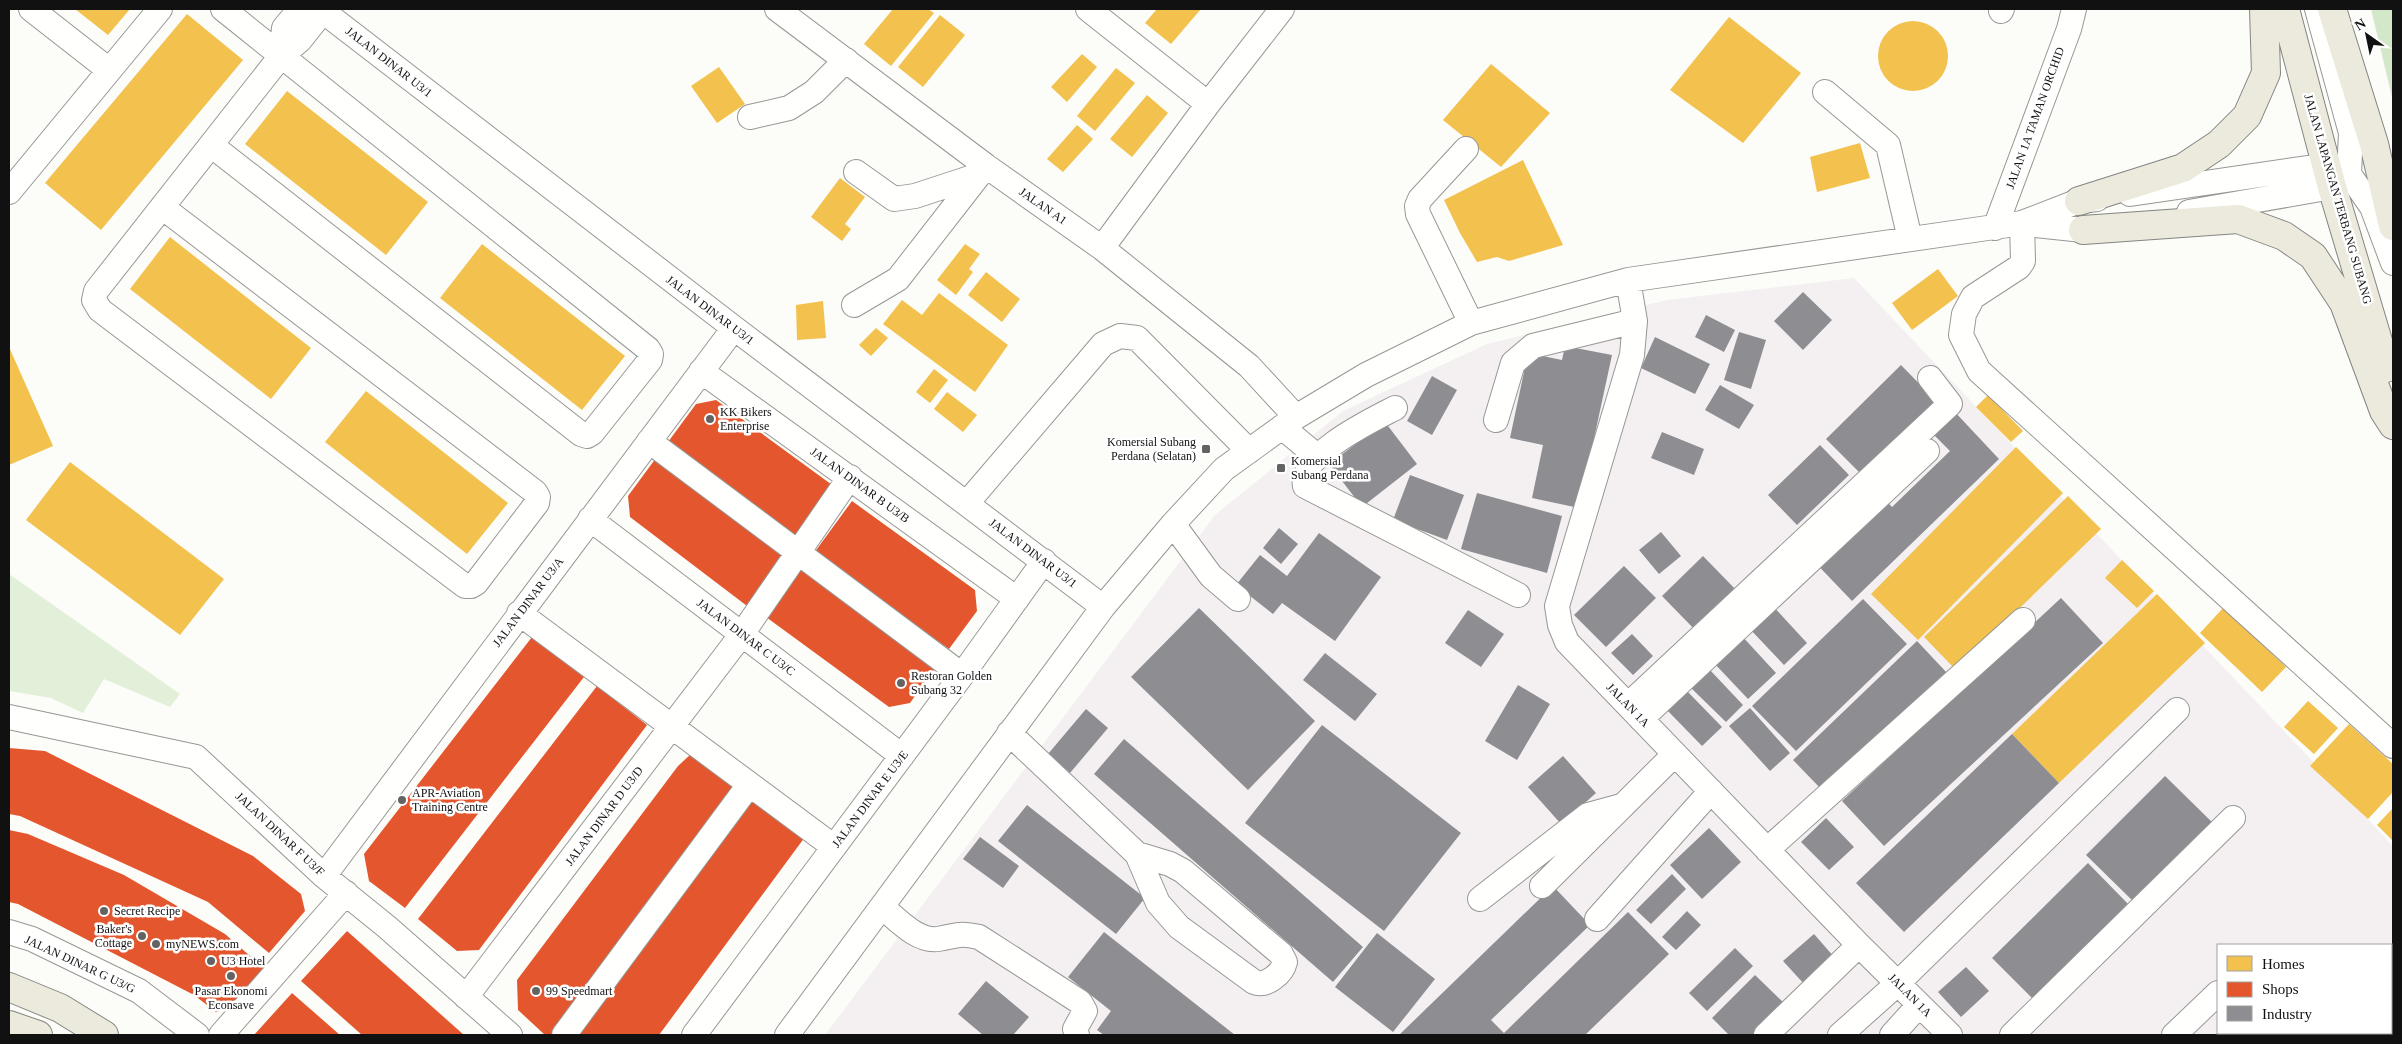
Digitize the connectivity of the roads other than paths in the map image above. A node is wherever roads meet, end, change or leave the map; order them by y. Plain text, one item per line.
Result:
1 (30, 9) edge
2 (160, 9) edge
3 (223, 9) edge
4 (300, 9) edge
5 (777, 9) edge
6 (1088, 9) edge
7 (1282, 9) edge
8 (2074, 9) edge
9 (2264, 9) edge
10 (2285, 9) edge
11 (2317, 9) edge
12 (2332, 9) edge
13 (322, 10) edge
14 (281, 56) junction
15 (846, 60) junction
16 (109, 70) junction
17 (1825, 92) dead end
18 (1208, 104) junction
19 (750, 117) dead end
20 (211, 145) junction
21 (1466, 149) dead end
22 (982, 170) junction
23 (856, 172) dead end
24 (2336, 175) junction
25 (9, 192) edge
26 (2078, 201) junction
27 (162, 207) junction
28 (2022, 223) junction
29 (2393, 226) edge
30 (1995, 228) junction
31 (2083, 230) junction
32 (1910, 239) junction
33 (1102, 248) junction
34 (2393, 263) edge
35 (1628, 280) junction
36 (854, 305) dead end
37 (1635, 321) junction
38 (1471, 323) junction
39 (734, 328) junction
40 (701, 371) junction
41 (1930, 378) dead end
42 (2393, 388) edge
43 (1395, 408) dead end
44 (1496, 420) dead end
45 (1289, 422) junction
46 (2393, 425) edge
47 (649, 441) junction
48 (1248, 451) junction
49 (1927, 451) dead end
50 (1318, 457) junction
51 (850, 477) junction
52 (967, 503) junction
53 (590, 519) junction
54 (1174, 524) junction
55 (798, 553) junction
56 (1044, 561) junction
57 (1518, 595) dead end
58 (1017, 599) junction
59 (1238, 599) dead end
60 (1103, 607) junction
61 (520, 613) junction
62 (2023, 620) dead end
63 (742, 634) junction
64 (962, 675) junction
65 (2177, 710) dead end
66 (1635, 712) junction
67 (9, 717) edge
68 (671, 727) junction
69 (1009, 734) junction
70 (2393, 746) edge
71 (1675, 754) junction
72 (902, 756) junction
73 (749, 785) junction
74 (1711, 791) junction
75 (1623, 806) junction
76 (2233, 818) dead end
77 (834, 847) junction
78 (1767, 850) junction
79 (1137, 854) junction
80 (324, 876) junction
81 (1542, 886) dead end
82 (346, 893) junction
83 (1480, 899) dead end
84 (882, 907) junction
85 (1597, 919) dead end
86 (9, 932) edge
87 (1859, 945) junction
88 (1897, 984) junction
89 (9, 986) edge
90 (2217, 994) edge
91 (466, 997) junction
92 (1918, 1004) junction
93 (9, 1025) edge
94 (38, 1035) edge
95 (104, 1035) edge
96 (197, 1035) edge
97 (221, 1035) edge
98 (510, 1035) edge
99 (564, 1035) edge
100 (694, 1035) edge
101 (787, 1035) edge
102 (1077, 1035) edge
103 (1766, 1035) edge
104 (1840, 1035) edge
105 (1892, 1035) edge
106 (1950, 1035) edge
107 (2012, 1035) edge
108 (2174, 1035) edge

1 - 16 street
2 - 16 street
3 - 14 street
4 - 14 street
5 - 15 street, JALAN A1
6 - 18 street
7 - 18 street
8 - 30 street, JALAN 1A TAMAN ORCHID
9 - 26 main road
10 - 24 main road, JALAN LAPANGAN TERBANG SUBANG
11 - 24 street
12 - 29 main road
13 - 14 street
13 - 39 street, JALAN DINAR U3/1
14 - 20 street
14 - 20 street
15 - 19 street
15 - 22 street, JALAN A1
16 - 25 street
17 - 32 street
18 - 33 street
20 - 27 street
21 - 38 street
22 - 23 street
22 - 33 street, JALAN A1
22 - 36 street
24 - 26 street
24 - 31 street
24 - 34 street
24 - 42 main road, JALAN LAPANGAN TERBANG SUBANG
26 - 28 street
27 - 27 street
28 - 30 street
28 - 31 street
28 - 70 street
30 - 32 street
31 - 46 main road
32 - 35 street
33 - 45 street, JALAN A1
35 - 37 street, JALAN 1A
35 - 38 street
37 - 44 street
37 - 66 street, JALAN 1A
38 - 45 street
39 - 40 street, JALAN DINAR U3/A
39 - 52 street, JALAN DINAR U3/1
40 - 47 street, JALAN DINAR U3/A
40 - 51 street, JALAN DINAR B U3/B
41 - 66 street
43 - 50 street
45 - 48 street
45 - 50 street, JALAN A1
47 - 53 street, JALAN DINAR U3/A
47 - 55 street
48 - 52 street
48 - 54 street
49 - 66 street
50 - 57 street
51 - 55 street, JALAN DINAR D U3/D
51 - 58 street, JALAN DINAR B U3/B
52 - 56 street, JALAN DINAR U3/1
53 - 61 street, JALAN DINAR U3/A
53 - 63 street, JALAN DINAR C U3/C
54 - 59 street
54 - 60 street
55 - 63 street, JALAN DINAR D U3/D
55 - 64 street
56 - 58 street, JALAN DINAR E U3/E
56 - 60 street, JALAN DINAR U3/1
58 - 64 street, JALAN DINAR E U3/E
60 - 69 street
61 - 68 street
61 - 80 street, JALAN DINAR U3/A
62 - 78 street
63 - 68 street, JALAN DINAR D U3/D
63 - 72 street, JALAN DINAR C U3/C
64 - 72 street, JALAN DINAR E U3/E
65 - 88 street
66 - 71 street, JALAN 1A
67 - 80 street, JALAN DINAR F U3/F
68 - 73 street
68 - 91 street, JALAN DINAR D U3/D
69 - 79 street
69 - 84 street
71 - 74 street, JALAN 1A
71 - 75 street
72 - 77 street, JALAN DINAR E U3/E
73 - 77 street
73 - 99 street
74 - 78 street, JALAN 1A
74 - 85 street
75 - 81 street
75 - 83 street
76 - 107 street
77 - 100 street, JALAN DINAR E U3/E
78 - 87 street, JALAN 1A
79 - 79 street
80 - 82 street, JALAN DINAR F U3/F
82 - 91 street, JALAN DINAR F U3/F
82 - 97 street
84 - 101 street
84 - 102 street
86 - 96 street, JALAN DINAR G U3/G
87 - 88 street, JALAN 1A
87 - 103 street
88 - 92 street, JALAN 1A
88 - 104 street
89 - 95 main road
90 - 108 street
91 - 98 street, JALAN DINAR F U3/F
92 - 105 street
92 - 106 street, JALAN 1A
93 - 94 main road

